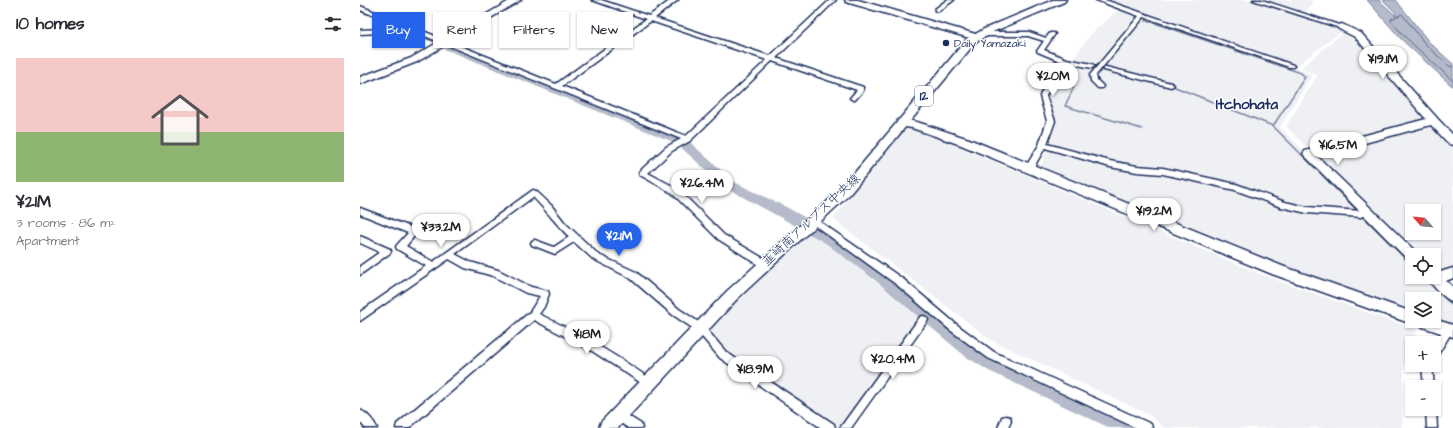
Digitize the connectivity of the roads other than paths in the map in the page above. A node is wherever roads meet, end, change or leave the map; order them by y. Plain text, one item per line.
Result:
1 (518, 0) edge
2 (595, 0) edge
3 (674, 0) edge
4 (833, 0) edge
5 (849, 0) edge
6 (951, 0) edge
7 (1061, 0) edge
8 (1099, 0) edge
9 (1256, 0) edge
10 (360, 8) edge
11 (937, 10) dead end
12 (372, 13) edge
13 (1143, 15) junction
14 (491, 16) edge
15 (650, 18) junction
16 (1342, 27) joint
17 (360, 32) edge
18 (372, 32) edge
19 (1052, 34) dead end
20 (976, 37) junction
21 (1048, 41) junction
22 (435, 48) edge
23 (460, 48) edge
24 (771, 59) junction
25 (1066, 61) junction
26 (1092, 66) dead end
27 (1292, 66) dead end
28 (1106, 69) dead end
29 (360, 81) edge
30 (1170, 85) dead end
31 (1100, 86) dead end
32 (557, 88) junction
33 (853, 98) dead end
34 (1433, 121) junction
35 (902, 123) junction
36 (684, 141) junction
37 (1453, 141) edge
38 (1043, 145) junction
39 (1029, 168) junction
40 (360, 211) edge
41 (1367, 212) junction
42 (809, 224) junction
43 (575, 237) junction
44 (360, 239) edge
45 (535, 243) dead end
46 (1405, 249) edge
47 (449, 255) junction
48 (765, 264) junction
49 (433, 266) junction
50 (360, 271) edge
51 (1453, 273) edge
52 (1441, 276) edge
53 (1440, 284) edge
54 (1453, 296) edge
55 (533, 314) junction
56 (1405, 316) edge
57 (360, 317) edge
58 (923, 320) dead end
59 (700, 328) junction
60 (1441, 328) edge
61 (1451, 331) edge
62 (1441, 344) edge
63 (649, 383) junction
64 (360, 415) edge
65 (619, 415) junction
66 (1431, 416) edge
67 (372, 428) edge
68 (401, 428) edge
69 (607, 428) edge
70 (637, 428) edge
71 (830, 428) edge
72 (845, 428) edge
73 (1147, 428) edge
74 (1432, 428) edge

1 - 14 street
2 - 15 street
3 - 15 street
4 - 24 street
5 - 20 street
6 - 11 street
7 - 20 main road, 韮崎南アルプス中央線 / 12
8 - 13 street
9 - 16 street
10 - 12 street
13 - 27 street
13 - 31 street
15 - 24 street
15 - 32 street
16 - 34 street
17 - 18 street
19 - 21 street
20 - 21 street
20 - 35 main road, 韮崎南アルプス中央線 / 12
21 - 25 street
22 - 29 street
23 - 32 street
24 - 33 street
24 - 36 street
25 - 26 street
25 - 38 street
28 - 30 street
32 - 36 street
34 - 37 street
34 - 41 street
35 - 39 street
35 - 42 main road, 韮崎南アルプス中央線 / 12
36 - 48 street
38 - 39 street
38 - 41 street
39 - 56 street
40 - 49 street
41 - 46 street
42 - 48 main road, 韮崎南アルプス中央線 / 12
42 - 73 street
43 - 45 street
43 - 47 street
43 - 59 street
44 - 50 street
47 - 49 street
47 - 55 street
48 - 59 main road, 韮崎南アルプス中央線 / 12
49 - 57 street
51 - 52 street
53 - 54 street
55 - 63 street
55 - 68 street
58 - 72 street
59 - 63 main road, 韮崎南アルプス中央線 / 12
59 - 71 street
60 - 61 street
61 - 62 street
63 - 65 main road, 韮崎南アルプス中央線 / 12
64 - 67 street
65 - 69 main road, 韮崎南アルプス中央線 / 12
65 - 70 street
66 - 74 street

